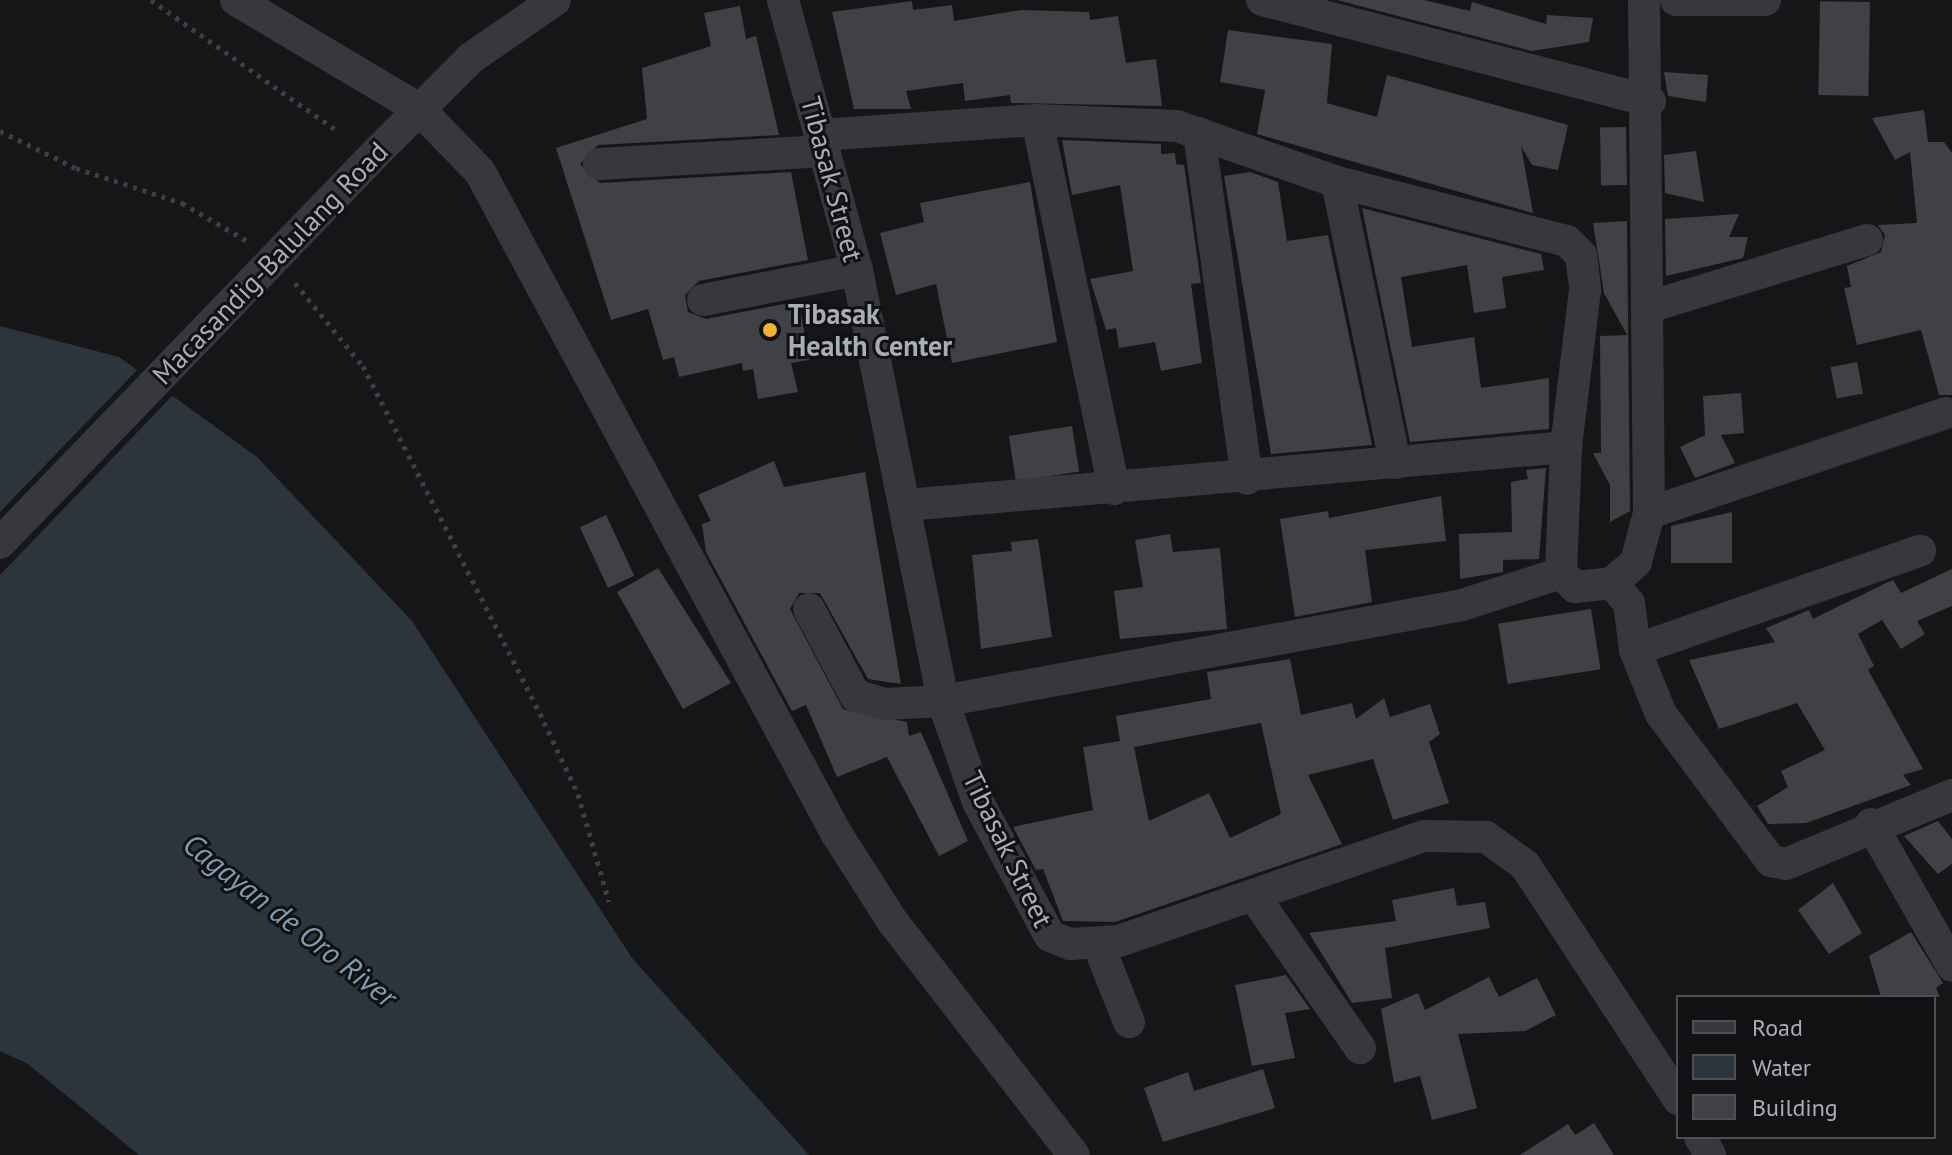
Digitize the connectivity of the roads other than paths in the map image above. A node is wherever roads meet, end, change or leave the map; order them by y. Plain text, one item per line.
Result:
1 (236, 0) edge
2 (555, 0) edge
3 (783, 0) edge
4 (1262, 0) edge
5 (1644, 0) edge
6 (1676, 0) edge
7 (1765, 0) edge
8 (1650, 101) junction
9 (419, 109) junction
10 (1037, 120) junction
11 (1199, 133) junction
12 (823, 143) junction
13 (599, 164) dead end
14 (1337, 182) junction
15 (1867, 240) dead end
16 (857, 270) junction
17 (703, 300) dead end
18 (1649, 307) junction
19 (1946, 413) dead end
20 (1566, 447) junction
21 (1395, 463) junction
22 (1247, 479) junction
23 (1114, 489) junction
24 (907, 505) junction
25 (1649, 513) junction
26 (0, 543) edge
27 (1920, 551) dead end
28 (1561, 573) junction
29 (1612, 583) junction
30 (809, 609) dead end
31 (1635, 650) junction
32 (943, 701) junction
33 (1952, 795) edge
34 (1871, 824) junction
35 (1256, 899) junction
36 (1098, 944) junction
37 (1952, 966) edge
38 (1129, 1022) dead end
39 (1360, 1048) dead end
40 (1676, 1096) edge
41 (1074, 1155) edge

1 - 9 street
2 - 9 street, Macasandig-Balulang Road
3 - 12 street, Tibasak Street
4 - 8 street
5 - 8 street
6 - 7 street
8 - 18 street
9 - 26 street, Macasandig-Balulang Road, bridge
9 - 41 street
10 - 11 street
10 - 12 street
10 - 23 street
11 - 14 street
11 - 22 street
12 - 13 street
12 - 16 street, Tibasak Street
14 - 20 street
14 - 21 street
15 - 18 street
16 - 17 street
16 - 24 street, Tibasak Street
18 - 25 street
19 - 25 street
20 - 21 street
20 - 28 street
21 - 22 street
22 - 23 street
23 - 24 street
24 - 32 street, Tibasak Street
25 - 29 street
27 - 31 street
28 - 29 street
28 - 32 street
29 - 31 street
30 - 32 street
31 - 34 street
32 - 36 street, Tibasak Street
33 - 34 street
34 - 37 street
35 - 36 street, Tibasak Street
35 - 39 street
35 - 40 street, Tibasak Street
36 - 38 street

